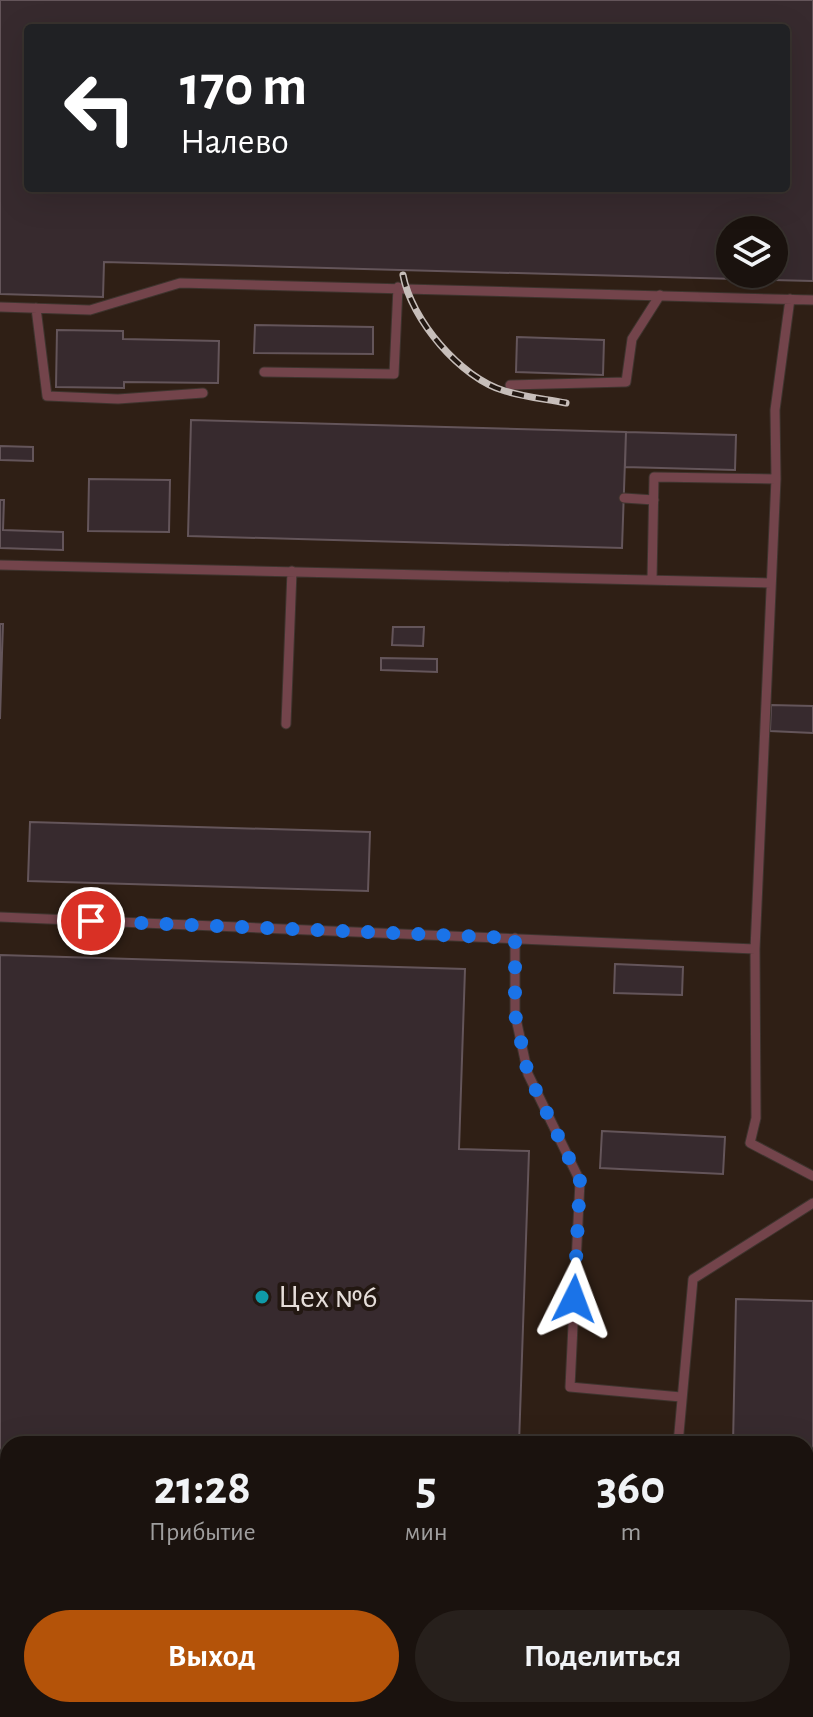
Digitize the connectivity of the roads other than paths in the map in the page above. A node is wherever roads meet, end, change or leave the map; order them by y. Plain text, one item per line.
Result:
1 (398, 287) junction
2 (660, 295) junction
3 (790, 299) junction
4 (813, 300) edge
5 (0, 307) edge
6 (36, 308) junction
7 (264, 372) dead end
8 (510, 385) dead end
9 (203, 393) dead end
10 (776, 479) junction
11 (624, 498) dead end
12 (654, 500) junction
13 (0, 565) edge
14 (292, 571) junction
15 (652, 580) junction
16 (771, 583) junction
17 (286, 724) dead end
18 (0, 917) edge
19 (515, 938) junction
20 (755, 949) junction
21 (813, 1176) edge
22 (813, 1203) edge
23 (681, 1397) junction
24 (679, 1436) edge

1 - 2 lane
1 - 6 lane
1 - 7 lane
2 - 3 lane
2 - 8 lane
3 - 4 lane
3 - 10 lane
5 - 6 lane
6 - 9 lane
10 - 12 lane
10 - 16 lane
11 - 12 lane
12 - 15 lane
13 - 14 lane
14 - 15 lane
14 - 17 lane
15 - 16 lane
16 - 20 lane
18 - 19 lane
19 - 20 lane
19 - 23 lane
20 - 21 lane
22 - 23 lane
23 - 24 lane

